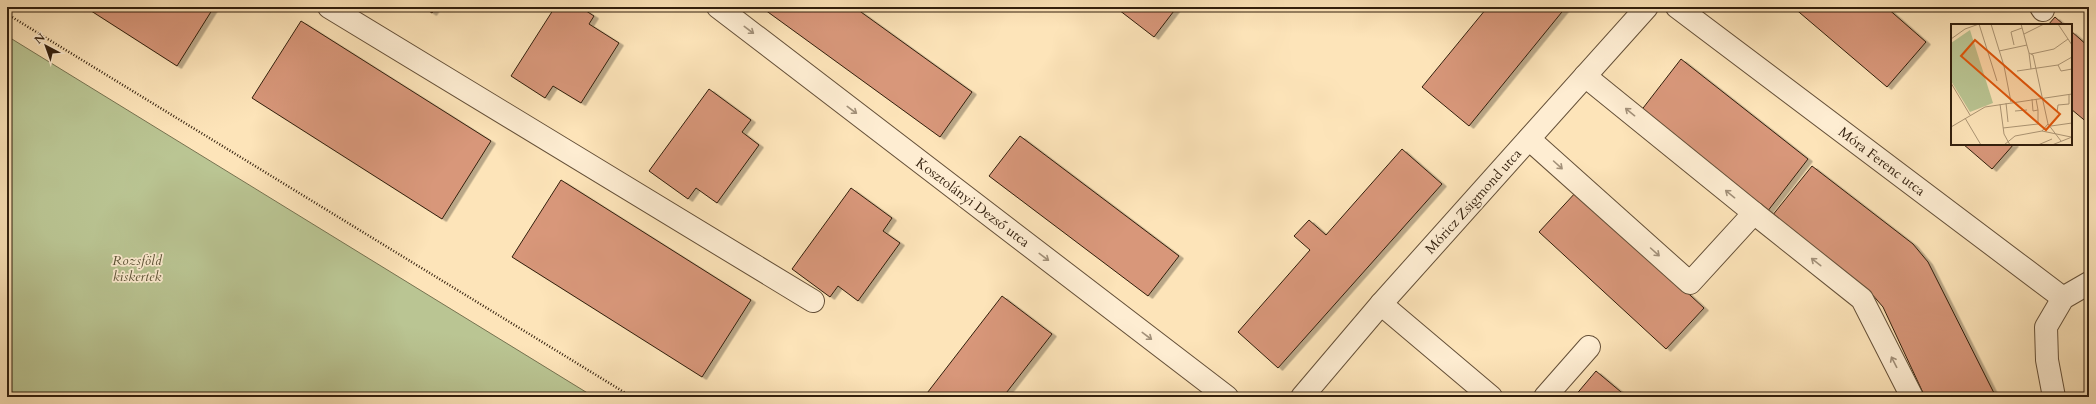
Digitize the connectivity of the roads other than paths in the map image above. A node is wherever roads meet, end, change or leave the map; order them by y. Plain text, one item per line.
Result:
1 (329, 7) edge
2 (718, 7) edge
3 (1647, 7) edge
4 (1677, 7) edge
5 (1586, 76) junction
6 (1529, 139) junction
7 (1754, 214) junction
8 (2089, 282) edge
9 (2063, 298) junction
10 (813, 301) dead end
11 (1381, 304) junction
12 (1589, 347) dead end
13 (1227, 397) edge
14 (1302, 397) edge
15 (1491, 397) edge
16 (1545, 397) edge
17 (1912, 397) edge
18 (2054, 397) edge

1 - 10 street
2 -> 13 street, Kosztolányi Dezső utca
3 - 5 street, Móricz Zsigmond utca
4 - 9 street, Móra Ferenc utca
5 - 6 street, Móricz Zsigmond utca
7 -> 5 street
6 -> 7 street
6 - 11 street, Móricz Zsigmond utca
17 -> 7 street
8 - 9 street
9 - 18 street
11 - 14 street, Móricz Zsigmond utca
11 - 15 street
12 - 16 street

